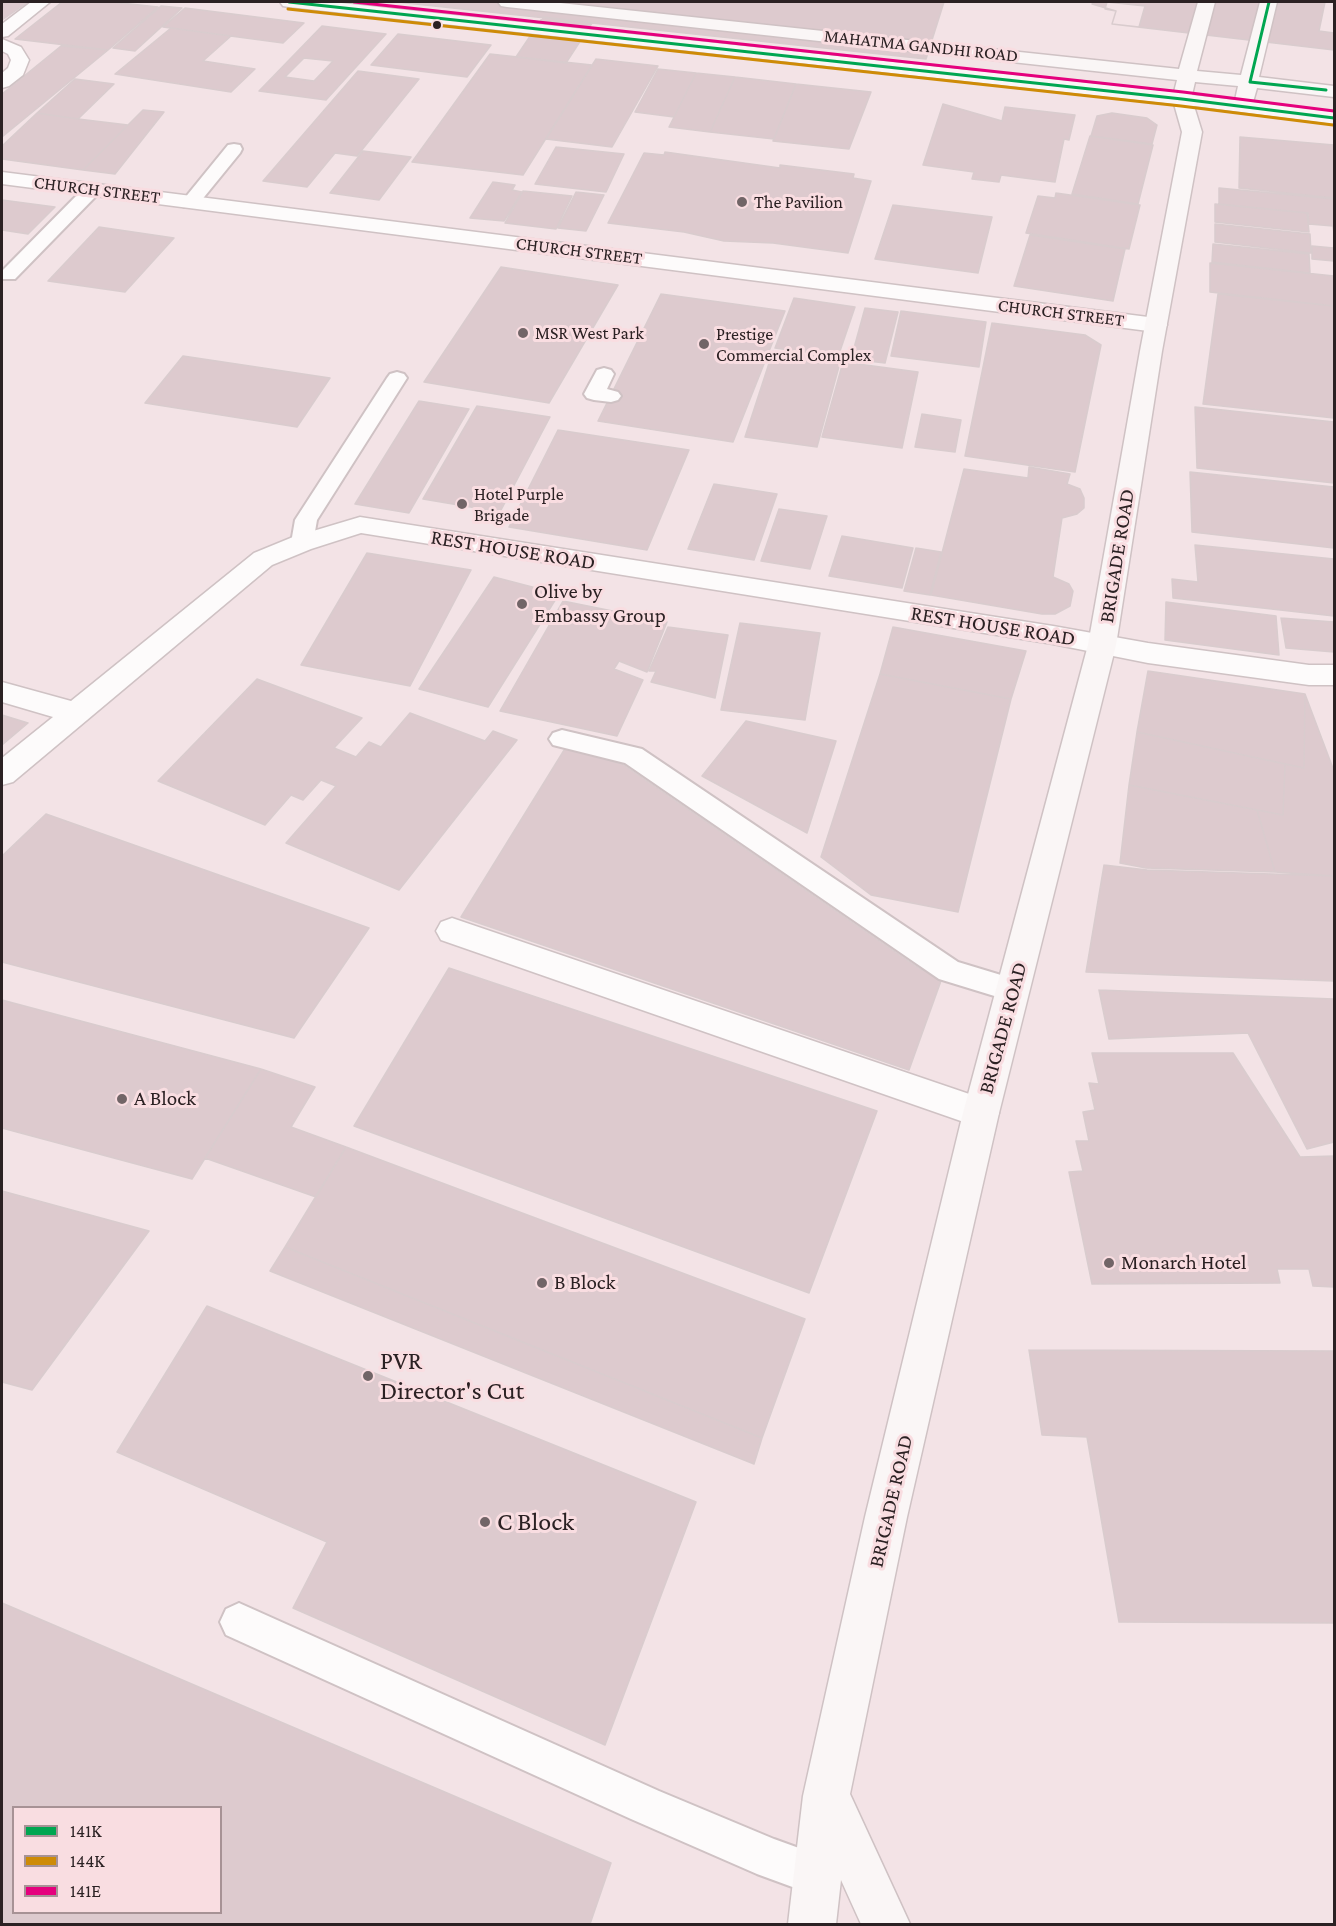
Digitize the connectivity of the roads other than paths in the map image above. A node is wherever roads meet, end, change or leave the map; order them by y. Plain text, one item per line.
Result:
1 (40, 2) edge
2 (290, 2) edge
3 (507, 2) edge
4 (1207, 2) edge
5 (1269, 2) edge
6 (2, 32) edge
7 (2, 44) edge
8 (1188, 74) junction
9 (2, 82) edge
10 (1250, 82) junction
11 (1335, 90) edge
12 (1182, 99) junction
13 (1243, 106) junction
14 (1335, 118) edge
15 (1192, 132) junction
16 (234, 150) dead end
17 (2, 178) edge
18 (92, 190) junction
19 (190, 202) junction
20 (8, 275) dead end
21 (1156, 325) junction
22 (604, 374) dead end
23 (397, 378) dead end
24 (611, 396) dead end
25 (303, 543) junction
26 (1102, 645) junction
27 (1335, 675) edge
28 (2, 692) edge
29 (76, 713) junction
30 (562, 739) dead end
31 (2, 774) edge
32 (452, 931) dead end
33 (1014, 990) junction
34 (981, 1113) junction
35 (238, 1622) dead end
36 (826, 1796) junction
37 (817, 1875) junction
38 (812, 1924) edge
39 (886, 1924) edge

1 - 6 street
2 - 12 main road, MAHATMA GANDHI ROAD
3 - 8 main road, MAHATMA GANDHI ROAD
4 - 8 main road
5 - 10 main road
7 - 9 street
8 - 10 main road, MAHATMA GANDHI ROAD
8 - 12 main road
10 - 11 main road, MAHATMA GANDHI ROAD
10 - 13 main road
12 - 13 main road, MAHATMA GANDHI ROAD
12 - 15 main road, BRIGADE ROAD
13 - 14 main road, MAHATMA GANDHI ROAD
13 - 15 main road
15 - 21 main road, BRIGADE ROAD
16 - 19 lane
17 - 18 street, CHURCH STREET
18 - 19 street, CHURCH STREET
18 - 20 lane
19 - 21 street, CHURCH STREET
21 - 26 main road, BRIGADE ROAD
22 - 24 lane
23 - 25 lane
25 - 26 street, REST HOUSE ROAD
25 - 29 street, REST HOUSE ROAD
26 - 27 street, REST HOUSE ROAD
26 - 33 main road, BRIGADE ROAD
28 - 29 street
29 - 31 street, REST HOUSE ROAD
30 - 33 lane
32 - 34 street
33 - 34 main road, BRIGADE ROAD
34 - 36 main road, BRIGADE ROAD
35 - 37 lane
36 - 37 main road, BRIGADE ROAD
36 - 39 main road
37 - 38 main road, BRIGADE ROAD

